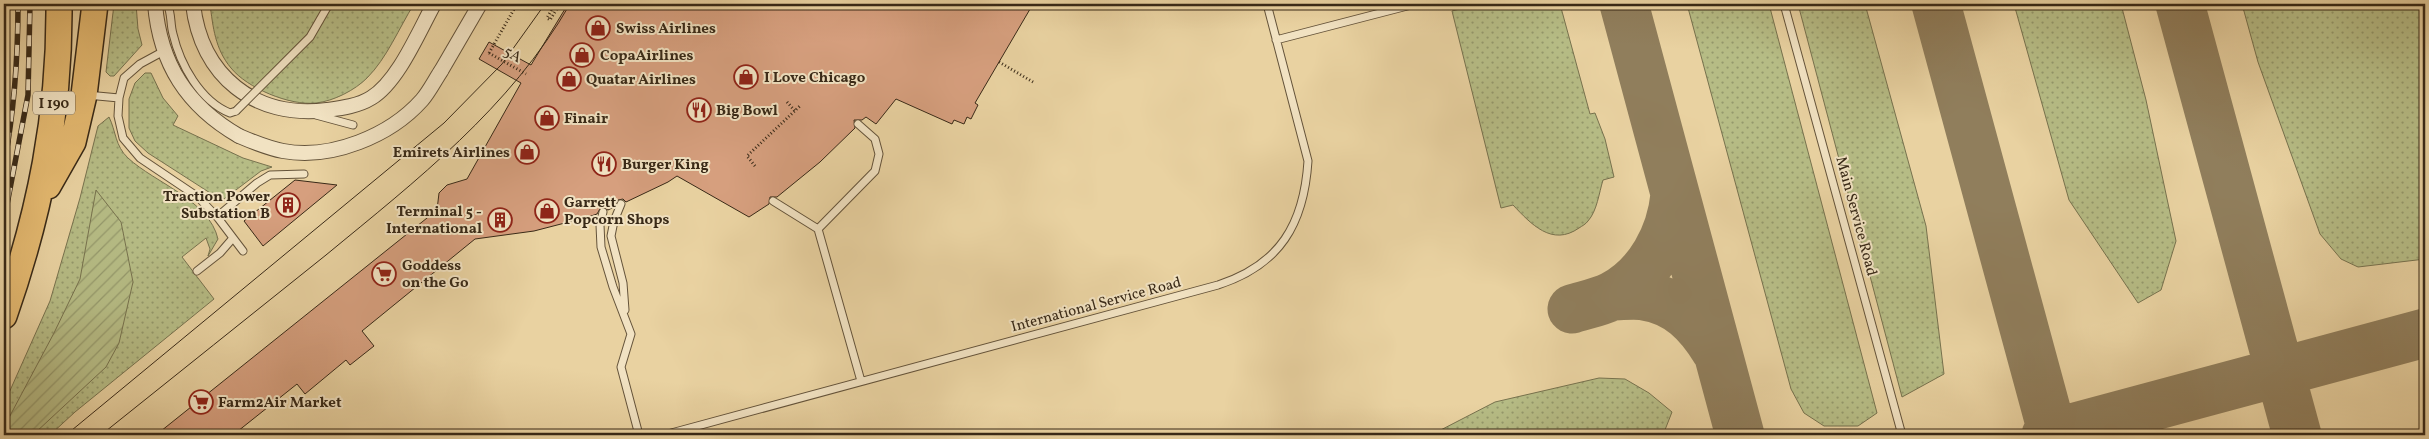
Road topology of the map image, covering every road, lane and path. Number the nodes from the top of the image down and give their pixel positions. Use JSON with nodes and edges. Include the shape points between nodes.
{"nodes":[{"id":1,"x":59,"y":4,"type":"edge"},
{"id":2,"x":95,"y":4,"type":"edge"},
{"id":3,"x":155,"y":4,"type":"edge"},
{"id":4,"x":167,"y":4,"type":"edge"},
{"id":5,"x":193,"y":4,"type":"edge"},
{"id":6,"x":329,"y":4,"type":"edge"},
{"id":7,"x":434,"y":4,"type":"edge"},
{"id":8,"x":480,"y":4,"type":"edge"},
{"id":9,"x":517,"y":4,"type":"edge"},
{"id":10,"x":551,"y":4,"type":"edge"},
{"id":11,"x":1267,"y":4,"type":"edge"},
{"id":12,"x":1415,"y":4,"type":"edge"},
{"id":13,"x":1784,"y":4,"type":"edge"},
{"id":14,"x":556,"y":6,"type":"edge"},
{"id":15,"x":1276,"y":40,"type":"junction"},
{"id":16,"x":164,"y":51,"type":"junction"},
{"id":17,"x":999,"y":62,"type":"dead end"},
{"id":18,"x":526,"y":74,"type":"dead end"},
{"id":19,"x":1033,"y":82,"type":"dead end"},
{"id":20,"x":84,"y":95,"type":"junction"},
{"id":21,"x":119,"y":98,"type":"junction"},
{"id":22,"x":787,"y":102,"type":"dead end"},
{"id":23,"x":801,"y":104,"type":"dead end"},
{"id":24,"x":794,"y":111,"type":"junction"},
{"id":25,"x":308,"y":113,"type":"junction"},
{"id":26,"x":858,"y":124,"type":"dead end"},
{"id":27,"x":353,"y":125,"type":"dead end"},
{"id":28,"x":755,"y":166,"type":"dead end"},
{"id":29,"x":304,"y":174,"type":"dead end"},
{"id":30,"x":39,"y":201,"type":"junction"},
{"id":31,"x":773,"y":201,"type":"dead end"},
{"id":32,"x":621,"y":204,"type":"dead end"},
{"id":33,"x":602,"y":212,"type":"dead end"},
{"id":34,"x":217,"y":217,"type":"junction"},
{"id":35,"x":818,"y":229,"type":"junction"},
{"id":36,"x":233,"y":238,"type":"junction"},
{"id":37,"x":243,"y":251,"type":"dead end"},
{"id":38,"x":197,"y":271,"type":"dead end"},
{"id":39,"x":626,"y":315,"type":"junction"},
{"id":40,"x":4,"y":316,"type":"edge"},
{"id":41,"x":861,"y":381,"type":"junction"},
{"id":42,"x":640,"y":435,"type":"edge"},
{"id":43,"x":664,"y":435,"type":"edge"},
{"id":44,"x":1902,"y":435,"type":"edge"}],
"edges":[{"from":1,"to":30,"type":"highway","number":"I 190","via":[[54,102]]},
{"from":2,"to":20,"type":"highway"},
{"from":3,"to":16,"type":"street"},
{"from":4,"to":6,"type":"lane","bridge":true,"via":[[178,52],[189,75],[205,94],[230,113],[236,111],[310,37]]},
{"from":5,"to":25,"type":"street","via":[[202,42],[211,61],[228,81],[258,102]]},
{"from":7,"to":25,"type":"street","via":[[398,69],[371,98],[348,108]]},
{"from":8,"to":16,"type":"street","bridge":true,"via":[[422,100],[378,133],[341,147],[308,152],[284,151],[239,136],[214,122],[182,87]]},
{"from":9,"to":18,"type":"path","name":"5A","bridge":true,"via":[[489,52]]},
{"from":10,"to":14,"type":"path"},
{"from":11,"to":15,"type":"lane","name":"International Service Road"},
{"from":12,"to":15,"type":"lane"},
{"from":13,"to":44,"type":"lane","name":"Main Service Road"},
{"from":15,"to":41,"type":"lane","name":"International Service Road","via":[[1308,161],[1307,182],[1294,226],[1272,256],[1241,278],[1218,285]]},
{"from":16,"to":21,"type":"lane","via":[[140,64],[124,78]]},
{"from":17,"to":19,"type":"path"},
{"from":20,"to":21,"type":"lane"},
{"from":20,"to":30,"type":"highway","via":[[73,142]]},
{"from":21,"to":34,"type":"lane","via":[[118,116],[123,138],[130,149],[198,197]]},
{"from":22,"to":24,"type":"path"},
{"from":23,"to":24,"type":"path"},
{"from":24,"to":28,"type":"path","via":[[747,156]]},
{"from":25,"to":27,"type":"lane"},
{"from":26,"to":35,"type":"lane","via":[[875,138],[878,154],[875,171]]},
{"from":29,"to":34,"type":"lane","via":[[270,175]]},
{"from":30,"to":40,"type":"highway","number":"I 190"},
{"from":31,"to":35,"type":"lane"},
{"from":32,"to":39,"type":"lane","via":[[611,236],[623,283]]},
{"from":33,"to":39,"type":"lane","via":[[601,247],[613,287]]},
{"from":34,"to":36,"type":"lane"},
{"from":35,"to":41,"type":"lane"},
{"from":36,"to":37,"type":"lane"},
{"from":36,"to":38,"type":"lane"},
{"from":39,"to":42,"type":"lane","via":[[631,334],[621,367]]},
{"from":41,"to":43,"type":"lane","name":"International Service Road"}]}
